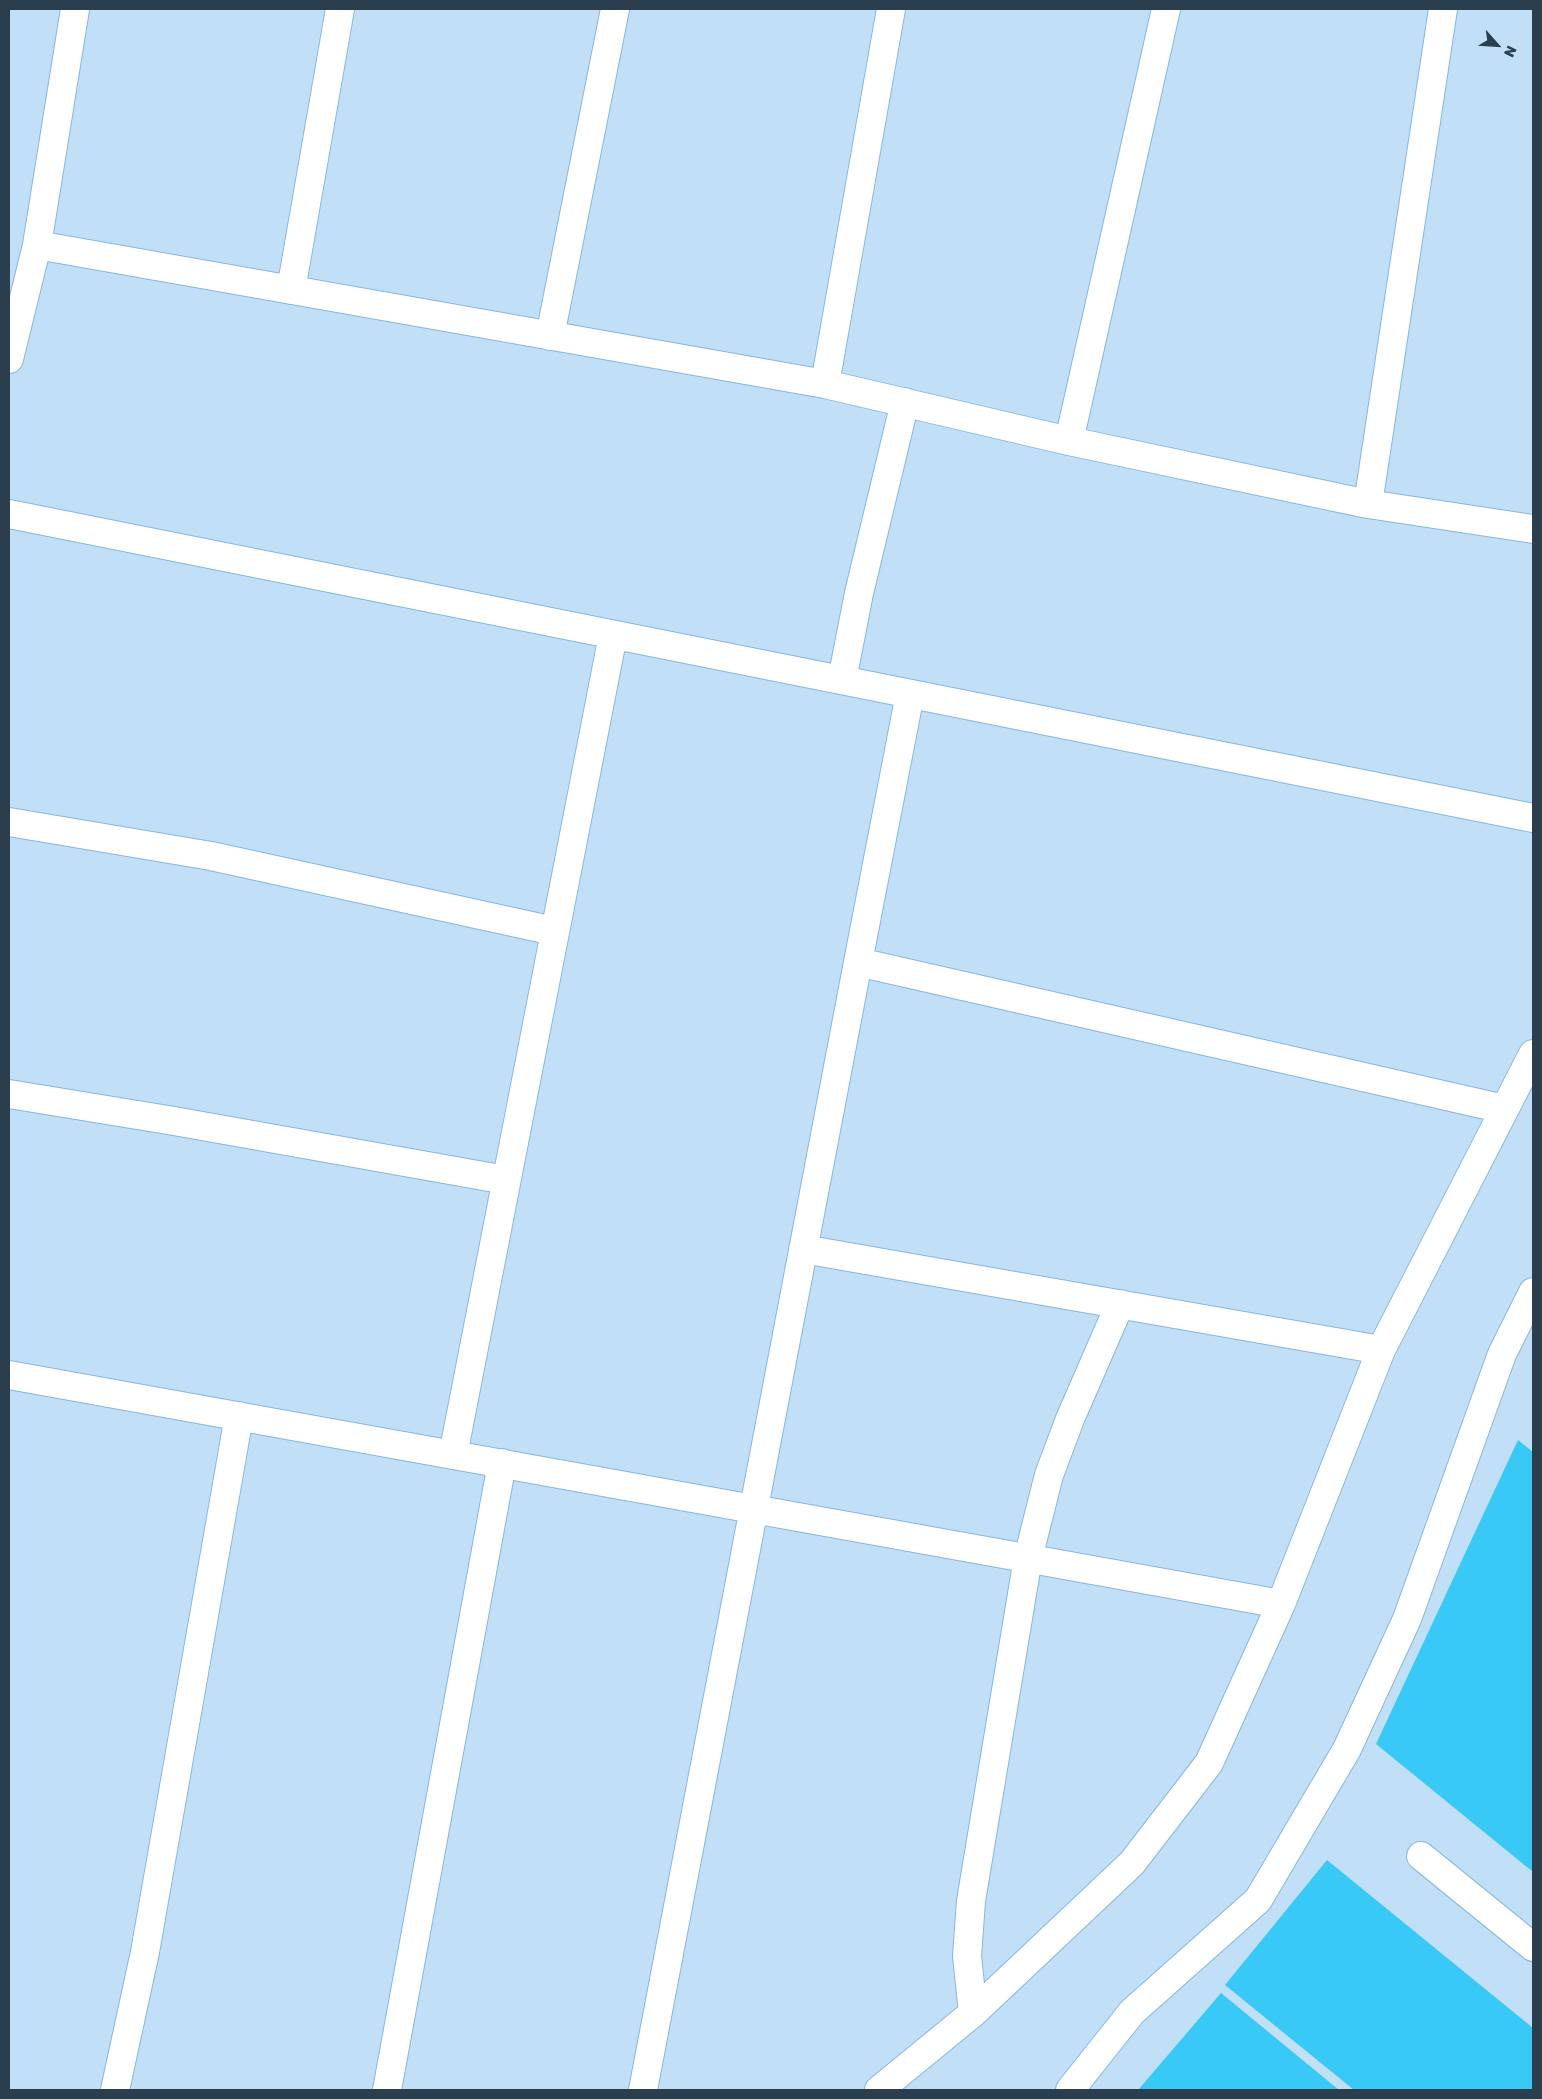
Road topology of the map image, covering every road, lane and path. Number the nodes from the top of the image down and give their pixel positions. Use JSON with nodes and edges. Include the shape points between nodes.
{"nodes":[{"id":1,"x":75,"y":9,"type":"edge"},
{"id":2,"x":340,"y":9,"type":"edge"},
{"id":3,"x":614,"y":9,"type":"edge"},
{"id":4,"x":891,"y":9,"type":"edge"},
{"id":5,"x":1166,"y":9,"type":"edge"},
{"id":6,"x":1443,"y":9,"type":"edge"},
{"id":7,"x":37,"y":245,"type":"junction"},
{"id":8,"x":292,"y":290,"type":"junction"},
{"id":9,"x":550,"y":336,"type":"junction"},
{"id":10,"x":9,"y":359,"type":"edge"},
{"id":11,"x":825,"y":384,"type":"junction"},
{"id":12,"x":905,"y":402,"type":"junction"},
{"id":13,"x":1069,"y":441,"type":"junction"},
{"id":14,"x":1368,"y":504,"type":"junction"},
{"id":15,"x":9,"y":514,"type":"edge"},
{"id":16,"x":1533,"y":529,"type":"edge"},
{"id":17,"x":613,"y":635,"type":"junction"},
{"id":18,"x":842,"y":680,"type":"junction"},
{"id":19,"x":910,"y":694,"type":"junction"},
{"id":20,"x":1533,"y":818,"type":"edge"},
{"id":21,"x":9,"y":822,"type":"edge"},
{"id":22,"x":554,"y":931,"type":"junction"},
{"id":23,"x":858,"y":962,"type":"junction"},
{"id":24,"x":1533,"y":1054,"type":"edge"},
{"id":25,"x":9,"y":1094,"type":"edge"},
{"id":26,"x":1504,"y":1109,"type":"junction"},
{"id":27,"x":506,"y":1180,"type":"junction"},
{"id":28,"x":803,"y":1249,"type":"junction"},
{"id":29,"x":1533,"y":1292,"type":"edge"},
{"id":30,"x":1120,"y":1304,"type":"junction"},
{"id":31,"x":1381,"y":1350,"type":"junction"},
{"id":32,"x":9,"y":1374,"type":"edge"},
{"id":33,"x":239,"y":1416,"type":"junction"},
{"id":34,"x":453,"y":1454,"type":"junction"},
{"id":35,"x":502,"y":1463,"type":"junction"},
{"id":36,"x":754,"y":1508,"type":"junction"},
{"id":37,"x":1028,"y":1558,"type":"junction"},
{"id":38,"x":1281,"y":1604,"type":"junction"},
{"id":39,"x":1421,"y":1856,"type":"dead end"},
{"id":40,"x":1533,"y":1947,"type":"edge"},
{"id":41,"x":972,"y":2014,"type":"junction"},
{"id":42,"x":115,"y":2090,"type":"edge"},
{"id":43,"x":387,"y":2090,"type":"edge"},
{"id":44,"x":643,"y":2090,"type":"edge"},
{"id":45,"x":879,"y":2090,"type":"edge"},
{"id":46,"x":1070,"y":2090,"type":"edge"}],
"edges":[{"from":1,"to":7,"type":"street"},
{"from":2,"to":8,"type":"street"},
{"from":3,"to":9,"type":"street"},
{"from":4,"to":11,"type":"street"},
{"from":5,"to":13,"type":"street"},
{"from":6,"to":14,"type":"street"},
{"from":7,"to":8,"type":"street"},
{"from":7,"to":10,"type":"street"},
{"from":8,"to":9,"type":"street"},
{"from":9,"to":11,"type":"street"},
{"from":11,"to":12,"type":"street"},
{"from":12,"to":13,"type":"street"},
{"from":12,"to":18,"type":"street","via":[[859,593]]},
{"from":13,"to":14,"type":"street"},
{"from":14,"to":16,"type":"street"},
{"from":15,"to":17,"type":"street"},
{"from":17,"to":18,"type":"street"},
{"from":17,"to":22,"type":"street"},
{"from":18,"to":19,"type":"street"},
{"from":19,"to":20,"type":"street"},
{"from":19,"to":23,"type":"street"},
{"from":21,"to":22,"type":"street","via":[[211,856]]},
{"from":22,"to":27,"type":"street"},
{"from":23,"to":26,"type":"street"},
{"from":23,"to":28,"type":"street"},
{"from":24,"to":26,"type":"street"},
{"from":25,"to":27,"type":"street"},
{"from":26,"to":31,"type":"street"},
{"from":27,"to":34,"type":"street"},
{"from":28,"to":30,"type":"street"},
{"from":28,"to":36,"type":"street"},
{"from":29,"to":46,"type":"street","via":[[1502,1354],[1408,1620],[1347,1749],[1258,1900],[1132,2012]]},
{"from":30,"to":31,"type":"street"},
{"from":30,"to":37,"type":"street","via":[[1049,1475]]},
{"from":31,"to":38,"type":"street"},
{"from":32,"to":33,"type":"street"},
{"from":33,"to":34,"type":"street"},
{"from":33,"to":42,"type":"street","via":[[145,1952]]},
{"from":34,"to":35,"type":"street"},
{"from":35,"to":36,"type":"street"},
{"from":35,"to":43,"type":"street"},
{"from":36,"to":37,"type":"street"},
{"from":36,"to":44,"type":"street"},
{"from":37,"to":38,"type":"street"},
{"from":37,"to":41,"type":"street","via":[[971,1901],[967,1956]]},
{"from":38,"to":41,"type":"street","via":[[1209,1763],[1132,1863]]},
{"from":39,"to":40,"type":"street"},
{"from":41,"to":45,"type":"street"}]}
